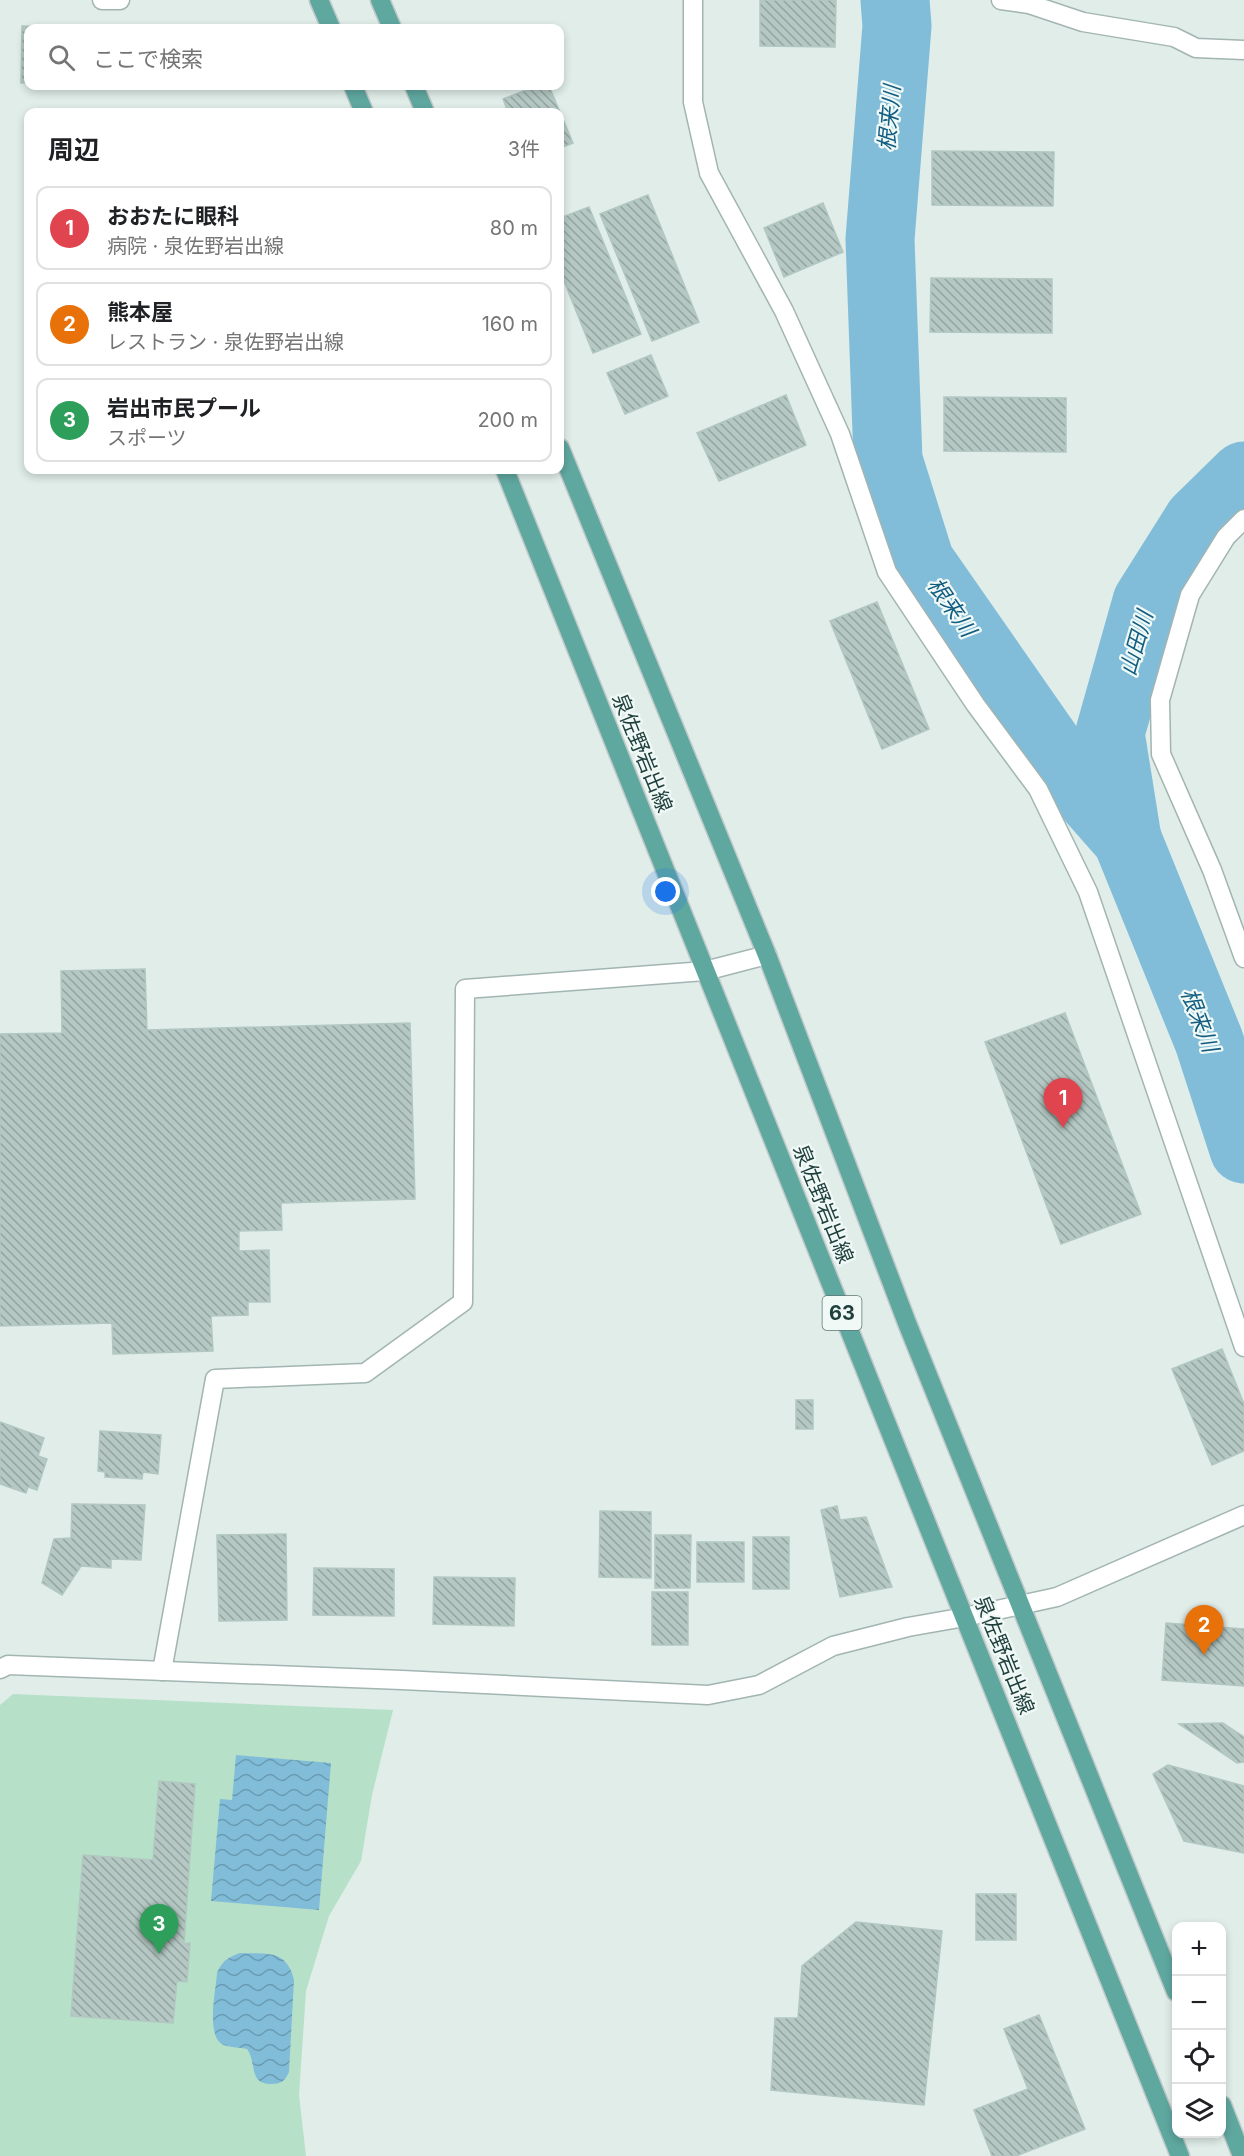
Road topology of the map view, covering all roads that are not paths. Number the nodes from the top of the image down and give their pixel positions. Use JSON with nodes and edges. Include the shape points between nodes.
{"nodes":[{"id":1,"x":102,"y":0,"type":"edge"},
{"id":2,"x":120,"y":0,"type":"edge"},
{"id":3,"x":319,"y":0,"type":"edge"},
{"id":4,"x":380,"y":0,"type":"edge"},
{"id":5,"x":693,"y":0,"type":"edge"},
{"id":6,"x":1001,"y":0,"type":"edge"},
{"id":7,"x":329,"y":24,"type":"edge"},
{"id":8,"x":390,"y":24,"type":"edge"},
{"id":9,"x":1244,"y":51,"type":"edge"},
{"id":10,"x":355,"y":90,"type":"edge"},
{"id":11,"x":416,"y":90,"type":"edge"},
{"id":12,"x":362,"y":108,"type":"edge"},
{"id":13,"x":423,"y":108,"type":"edge"},
{"id":14,"x":564,"y":458,"type":"edge"},
{"id":15,"x":507,"y":474,"type":"edge"},
{"id":16,"x":1244,"y":519,"type":"edge"},
{"id":17,"x":767,"y":955,"type":"junction"},
{"id":18,"x":1244,"y":958,"type":"edge"},
{"id":19,"x":705,"y":971,"type":"junction"},
{"id":20,"x":1244,"y":1347,"type":"edge"},
{"id":21,"x":1244,"y":1515,"type":"edge"},
{"id":22,"x":1021,"y":1606,"type":"junction"},
{"id":23,"x":965,"y":1617,"type":"junction"},
{"id":24,"x":0,"y":1669,"type":"edge"},
{"id":25,"x":162,"y":1671,"type":"junction"},
{"id":26,"x":1172,"y":1982,"type":"edge"},
{"id":27,"x":1226,"y":2117,"type":"edge"},
{"id":28,"x":1180,"y":2156,"type":"edge"},
{"id":29,"x":1242,"y":2156,"type":"edge"}],
"edges":[{"from":1,"to":2,"type":"street"},
{"from":3,"to":7,"type":"main road"},
{"from":4,"to":8,"type":"main road"},
{"from":5,"to":20,"type":"street","via":[[693,102],[709,173],[784,312],[840,434],[886,572],[1038,789],[1088,892]]},
{"from":6,"to":9,"type":"street","via":[[1029,4],[1083,22],[1174,37],[1196,48]]},
{"from":10,"to":12,"type":"main road"},
{"from":11,"to":13,"type":"main road"},
{"from":14,"to":17,"type":"main road","name":"泉佐野岩出線"},
{"from":15,"to":19,"type":"main road","name":"泉佐野岩出線","number":"63"},
{"from":16,"to":18,"type":"street","via":[[1226,537],[1190,595],[1160,700],[1161,754],[1212,870]]},
{"from":17,"to":19,"type":"street"},
{"from":17,"to":22,"type":"main road","name":"泉佐野岩出線","via":[[907,1323]]},
{"from":19,"to":23,"type":"main road","name":"泉佐野岩出線","number":"63"},
{"from":19,"to":25,"type":"street","via":[[465,989],[463,1302],[365,1373],[215,1379]]},
{"from":21,"to":22,"type":"street","via":[[1057,1597]]},
{"from":22,"to":23,"type":"street"},
{"from":22,"to":26,"type":"main road","name":"泉佐野岩出線"},
{"from":23,"to":25,"type":"street","via":[[833,1646],[759,1685],[708,1695]]},
{"from":23,"to":28,"type":"main road","name":"泉佐野岩出線","number":"63"},
{"from":24,"to":25,"type":"street","via":[[8,1665]]},
{"from":27,"to":29,"type":"main road"}]}
